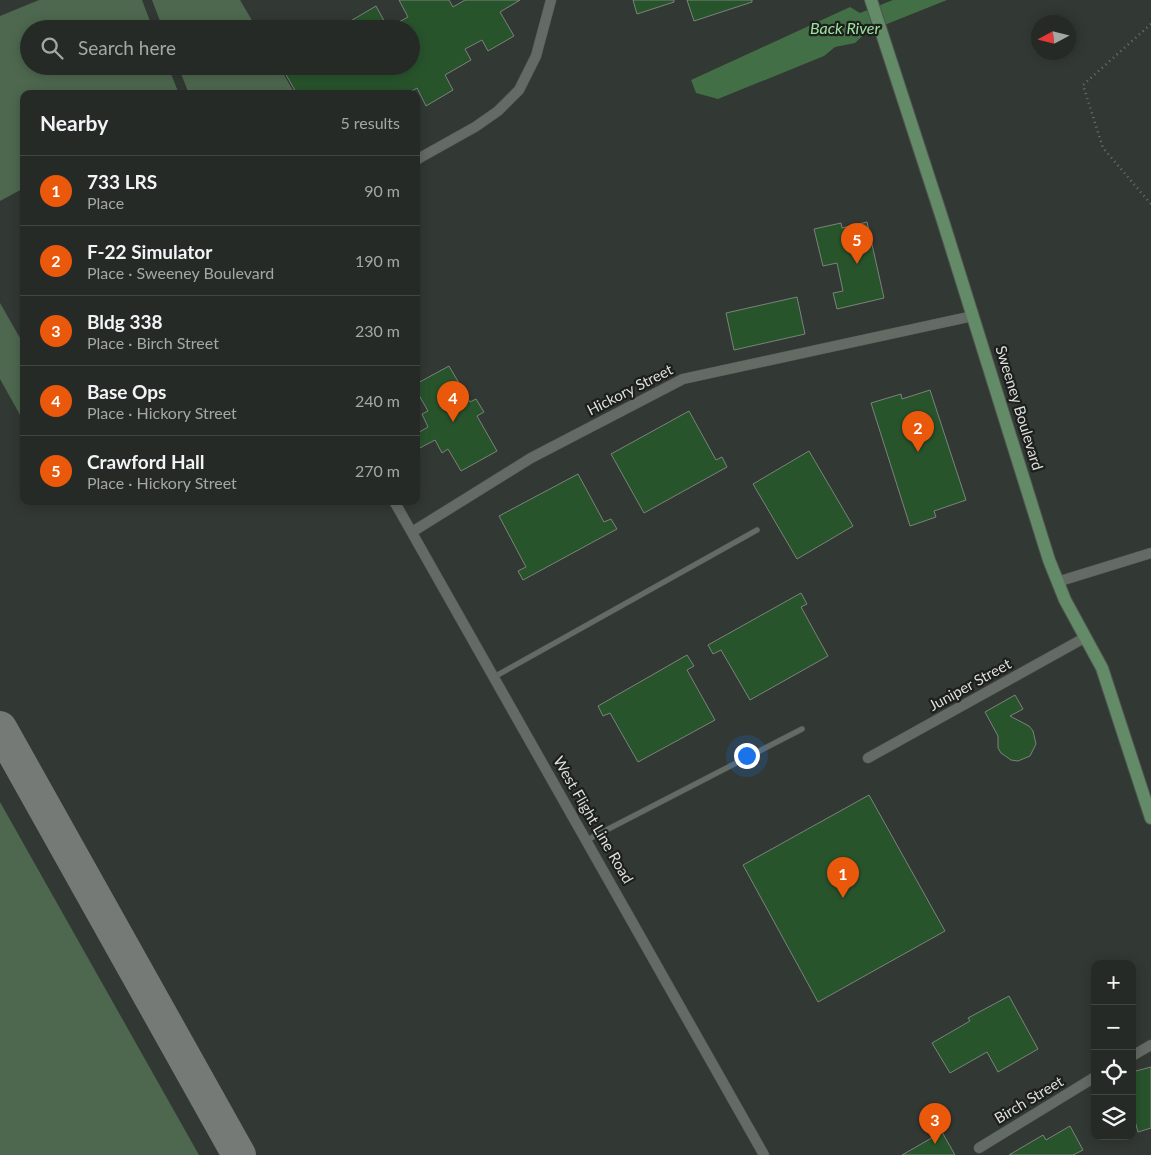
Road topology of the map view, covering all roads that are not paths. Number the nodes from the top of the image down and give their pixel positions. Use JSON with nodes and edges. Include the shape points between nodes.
{"nodes":[{"id":1,"x":551,"y":0,"type":"edge"},
{"id":2,"x":871,"y":1,"type":"edge"},
{"id":3,"x":420,"y":158,"type":"edge"},
{"id":4,"x":973,"y":316,"type":"junction"},
{"id":5,"x":396,"y":505,"type":"edge"},
{"id":6,"x":757,"y":530,"type":"dead end"},
{"id":7,"x":412,"y":532,"type":"junction"},
{"id":8,"x":1151,"y":553,"type":"edge"},
{"id":9,"x":1057,"y":582,"type":"junction"},
{"id":10,"x":1086,"y":637,"type":"junction"},
{"id":11,"x":494,"y":677,"type":"junction"},
{"id":12,"x":802,"y":729,"type":"dead end"},
{"id":13,"x":868,"y":758,"type":"dead end"},
{"id":14,"x":1151,"y":818,"type":"edge"},
{"id":15,"x":587,"y":840,"type":"junction"},
{"id":16,"x":1151,"y":1045,"type":"edge"},
{"id":17,"x":1136,"y":1054,"type":"edge"},
{"id":18,"x":1091,"y":1080,"type":"edge"},
{"id":19,"x":979,"y":1148,"type":"dead end"},
{"id":20,"x":764,"y":1155,"type":"edge"}],
"edges":[{"from":1,"to":3,"type":"street","via":[[536,56],[519,90],[498,111],[475,127]]},
{"from":2,"to":4,"type":"main road","name":"Sweeney Boulevard"},
{"from":4,"to":7,"type":"street","name":"Hickory Street","via":[[683,379],[531,458]]},
{"from":4,"to":9,"type":"main road","name":"Sweeney Boulevard"},
{"from":5,"to":7,"type":"street","name":"West Flight Line Road"},
{"from":6,"to":11,"type":"lane"},
{"from":7,"to":11,"type":"street","name":"West Flight Line Road"},
{"from":8,"to":9,"type":"street"},
{"from":9,"to":10,"type":"main road","name":"Sweeney Boulevard"},
{"from":10,"to":13,"type":"street","name":"Juniper Street"},
{"from":10,"to":14,"type":"main road","name":"Sweeney Boulevard","via":[[1107,682]]},
{"from":11,"to":15,"type":"street","name":"West Flight Line Road"},
{"from":12,"to":15,"type":"lane"},
{"from":15,"to":20,"type":"street","name":"West Flight Line Road"},
{"from":16,"to":17,"type":"street"},
{"from":18,"to":19,"type":"street","name":"Birch Street"}]}
